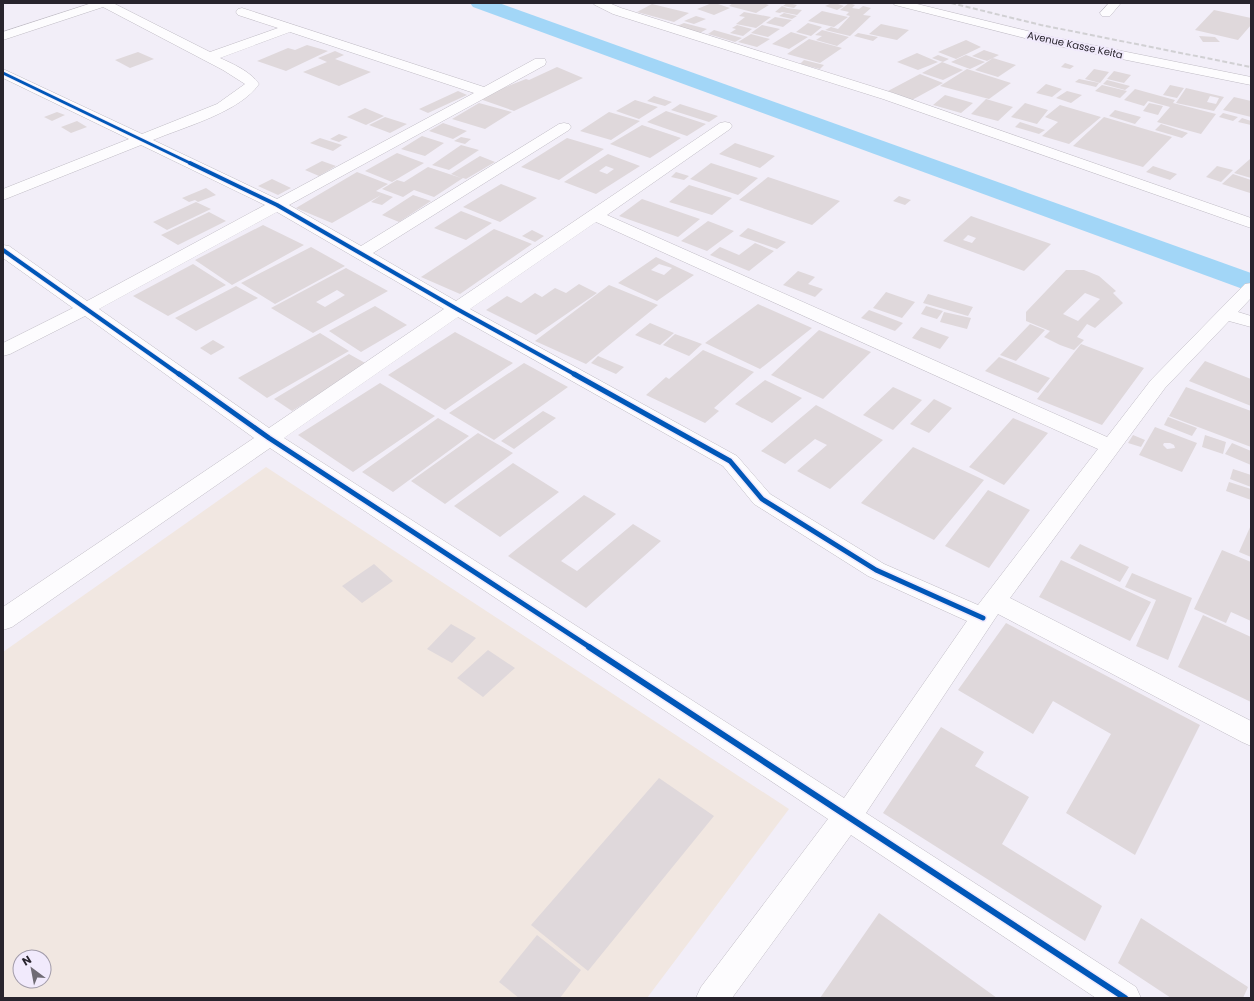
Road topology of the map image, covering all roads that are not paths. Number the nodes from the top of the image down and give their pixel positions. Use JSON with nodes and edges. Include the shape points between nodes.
{"nodes":[{"id":1,"x":104,"y":3,"type":"edge"},
{"id":2,"x":599,"y":3,"type":"edge"},
{"id":3,"x":636,"y":3,"type":"edge"},
{"id":4,"x":899,"y":3,"type":"edge"},
{"id":5,"x":1115,"y":3,"type":"edge"},
{"id":6,"x":617,"y":11,"type":"junction"},
{"id":7,"x":242,"y":12,"type":"dead end"},
{"id":8,"x":1106,"y":13,"type":"dead end"},
{"id":9,"x":290,"y":28,"type":"junction"},
{"id":10,"x":3,"y":36,"type":"edge"},
{"id":11,"x":209,"y":57,"type":"junction"},
{"id":12,"x":540,"y":62,"type":"dead end"},
{"id":13,"x":3,"y":73,"type":"edge"},
{"id":14,"x":1251,"y":81,"type":"edge"},
{"id":15,"x":485,"y":92,"type":"junction"},
{"id":16,"x":725,"y":126,"type":"dead end"},
{"id":17,"x":564,"y":127,"type":"dead end"},
{"id":18,"x":141,"y":140,"type":"junction"},
{"id":19,"x":3,"y":195,"type":"edge"},
{"id":20,"x":276,"y":205,"type":"junction"},
{"id":21,"x":594,"y":215,"type":"junction"},
{"id":22,"x":1251,"y":223,"type":"edge"},
{"id":23,"x":3,"y":250,"type":"edge"},
{"id":24,"x":360,"y":254,"type":"junction"},
{"id":25,"x":1237,"y":302,"type":"edge"},
{"id":26,"x":86,"y":309,"type":"junction"},
{"id":27,"x":457,"y":309,"type":"junction"},
{"id":28,"x":1251,"y":322,"type":"edge"},
{"id":29,"x":3,"y":350,"type":"edge"},
{"id":30,"x":269,"y":438,"type":"junction"},
{"id":31,"x":1110,"y":446,"type":"junction"},
{"id":32,"x":989,"y":610,"type":"junction"},
{"id":33,"x":3,"y":620,"type":"edge"},
{"id":34,"x":1251,"y":734,"type":"edge"},
{"id":35,"x":847,"y":817,"type":"junction"},
{"id":36,"x":712,"y":998,"type":"edge"},
{"id":37,"x":1125,"y":998,"type":"edge"}],
"edges":[{"from":1,"to":10,"type":"street"},
{"from":1,"to":11,"type":"street"},
{"from":2,"to":6,"type":"street"},
{"from":3,"to":6,"type":"street"},
{"from":4,"to":14,"type":"street","name":"Avenue Kasse Keita","via":[[1052,41]]},
{"from":5,"to":8,"type":"street"},
{"from":6,"to":22,"type":"street","via":[[888,96]]},
{"from":7,"to":9,"type":"street"},
{"from":9,"to":11,"type":"street"},
{"from":9,"to":15,"type":"street"},
{"from":11,"to":18,"type":"street","via":[[252,84],[246,92],[222,107]]},
{"from":12,"to":15,"type":"street"},
{"from":13,"to":18,"type":"street"},
{"from":15,"to":20,"type":"street"},
{"from":16,"to":21,"type":"street"},
{"from":17,"to":24,"type":"street"},
{"from":18,"to":19,"type":"street"},
{"from":18,"to":20,"type":"street"},
{"from":20,"to":24,"type":"street"},
{"from":20,"to":26,"type":"street"},
{"from":21,"to":27,"type":"street"},
{"from":21,"to":31,"type":"street"},
{"from":23,"to":26,"type":"street"},
{"from":24,"to":27,"type":"street"},
{"from":25,"to":28,"type":"street"},
{"from":25,"to":31,"type":"street","via":[[1158,384]]},
{"from":26,"to":29,"type":"street"},
{"from":26,"to":30,"type":"street"},
{"from":27,"to":30,"type":"street"},
{"from":27,"to":32,"type":"street","via":[[730,461],[762,499],[876,570]]},
{"from":30,"to":33,"type":"street"},
{"from":30,"to":35,"type":"street"},
{"from":31,"to":32,"type":"street"},
{"from":32,"to":34,"type":"street"},
{"from":32,"to":35,"type":"street"},
{"from":35,"to":36,"type":"street"},
{"from":35,"to":37,"type":"street"}]}
